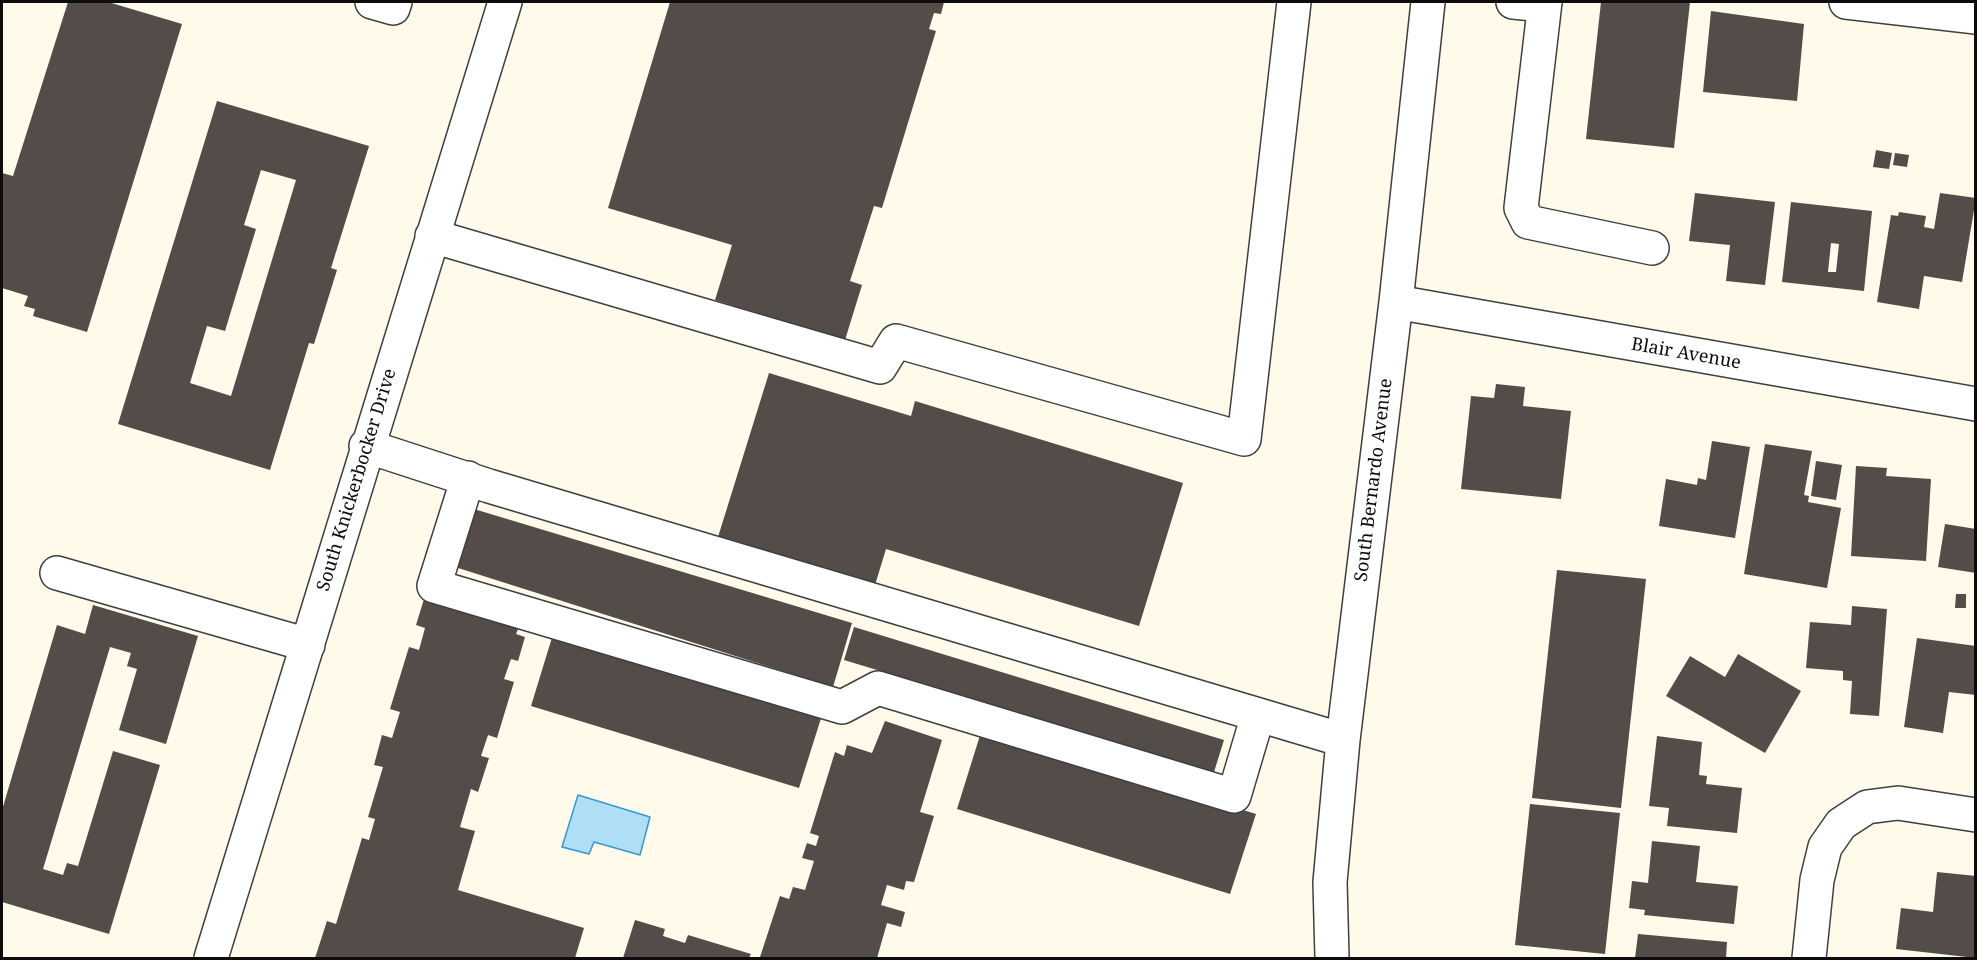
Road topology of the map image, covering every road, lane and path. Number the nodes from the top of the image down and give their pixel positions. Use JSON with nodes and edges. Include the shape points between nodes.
{"nodes":[{"id":1,"x":372,"y":2,"type":"edge"},
{"id":2,"x":395,"y":2,"type":"edge"},
{"id":3,"x":505,"y":2,"type":"edge"},
{"id":4,"x":1294,"y":2,"type":"edge"},
{"id":5,"x":1428,"y":2,"type":"edge"},
{"id":6,"x":1846,"y":2,"type":"edge"},
{"id":7,"x":1534,"y":3,"type":"edge"},
{"id":8,"x":1976,"y":17,"type":"edge"},
{"id":9,"x":432,"y":236,"type":"junction"},
{"id":10,"x":1652,"y":248,"type":"dead end"},
{"id":11,"x":1396,"y":302,"type":"junction"},
{"id":12,"x":1976,"y":404,"type":"edge"},
{"id":13,"x":366,"y":446,"type":"junction"},
{"id":14,"x":468,"y":478,"type":"junction"},
{"id":15,"x":57,"y":573,"type":"dead end"},
{"id":16,"x":308,"y":645,"type":"junction"},
{"id":17,"x":1258,"y":715,"type":"junction"},
{"id":18,"x":1342,"y":740,"type":"junction"},
{"id":19,"x":1976,"y":815,"type":"edge"},
{"id":20,"x":211,"y":958,"type":"edge"},
{"id":21,"x":1332,"y":958,"type":"edge"},
{"id":22,"x":1809,"y":958,"type":"edge"}],
"edges":[{"from":1,"to":2,"type":"street","via":[[393,8]]},
{"from":3,"to":9,"type":"street","name":"South Knickerbocker Drive"},
{"from":4,"to":9,"type":"street","via":[[1244,439],[896,341],[880,367]]},
{"from":5,"to":11,"type":"street","name":"South Bernardo Avenue"},
{"from":6,"to":8,"type":"street"},
{"from":7,"to":10,"type":"street","via":[[1521,208],[1528,222]]},
{"from":9,"to":13,"type":"street","name":"South Knickerbocker Drive"},
{"from":11,"to":12,"type":"street","name":"Blair Avenue"},
{"from":11,"to":18,"type":"street","name":"South Bernardo Avenue"},
{"from":13,"to":14,"type":"street"},
{"from":13,"to":16,"type":"street","name":"South Knickerbocker Drive"},
{"from":14,"to":17,"type":"street"},
{"from":14,"to":17,"type":"street","via":[[434,586],[842,707],[878,688],[1234,796]]},
{"from":15,"to":16,"type":"street"},
{"from":16,"to":20,"type":"street","name":"South Knickerbocker Drive"},
{"from":17,"to":18,"type":"street"},
{"from":18,"to":21,"type":"street","name":"South Bernardo Avenue","via":[[1330,882]]},
{"from":19,"to":22,"type":"street","via":[[1898,803],[1867,807],[1841,824],[1822,858]]}]}
